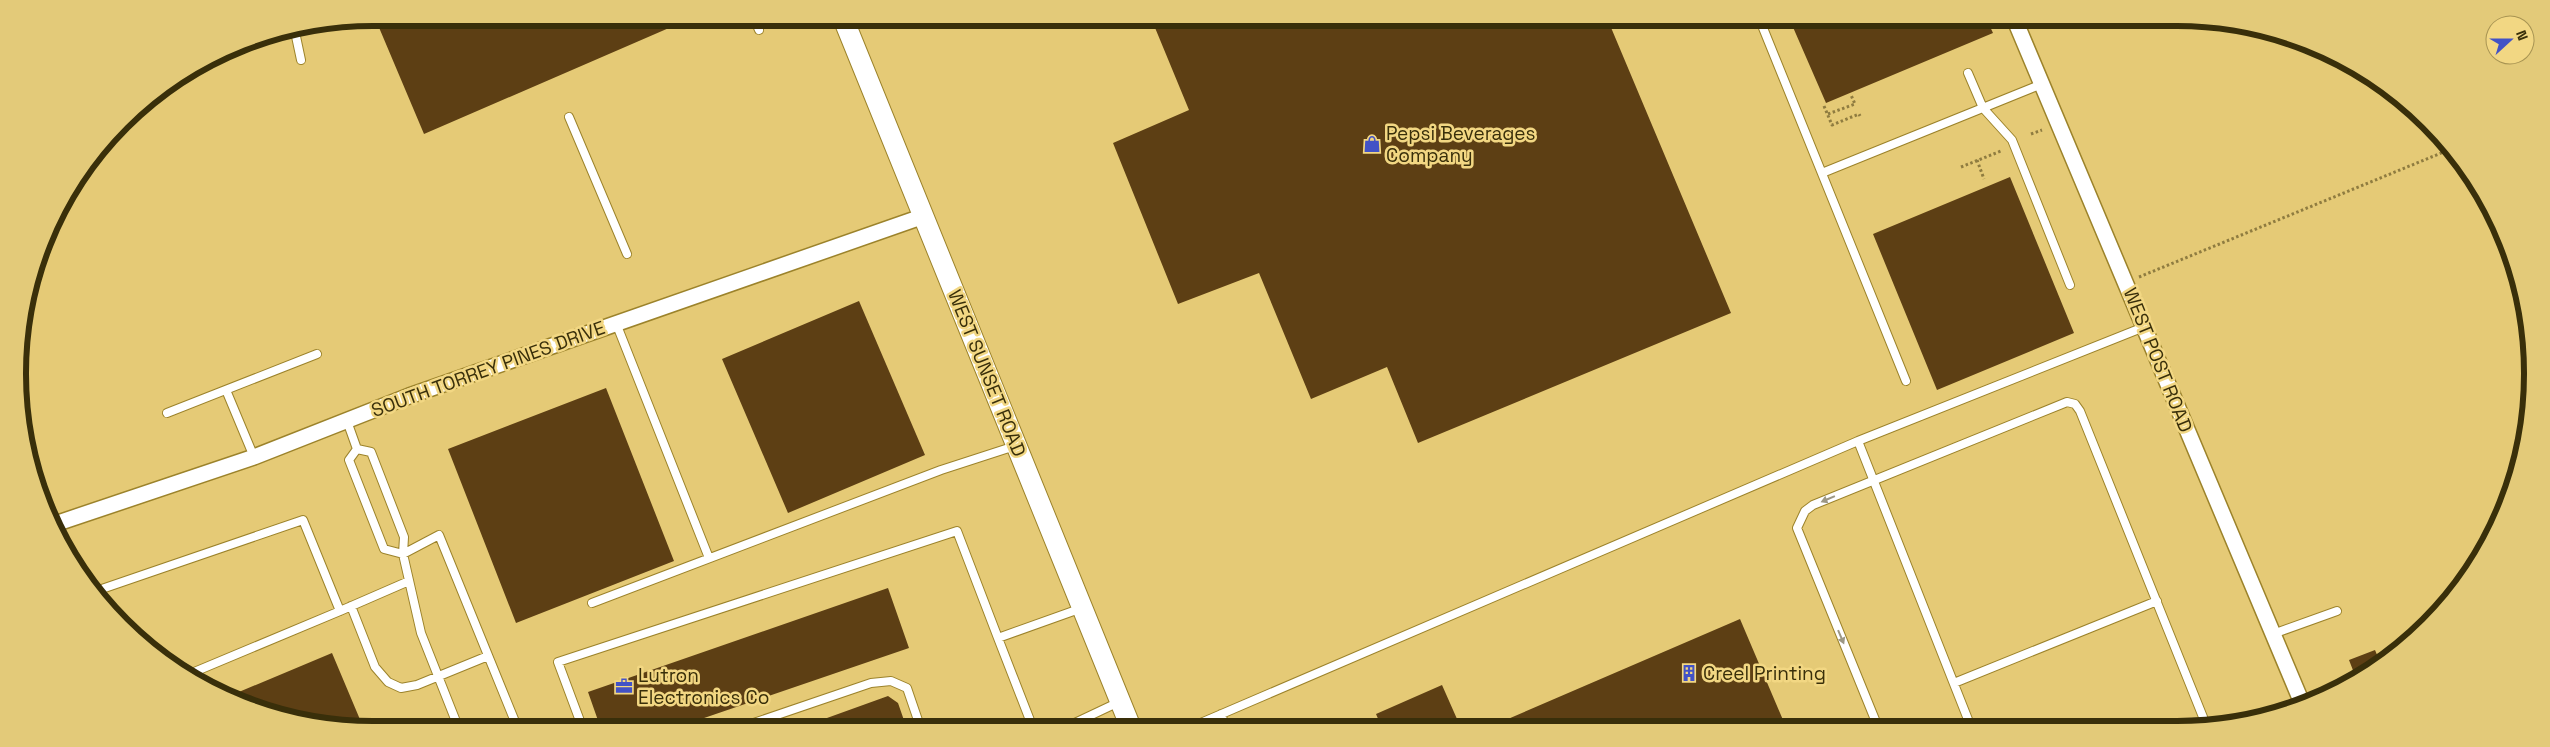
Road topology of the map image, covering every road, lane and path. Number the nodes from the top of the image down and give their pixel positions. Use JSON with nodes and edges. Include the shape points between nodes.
{"nodes":[{"id":1,"x":757,"y":26,"type":"edge"},
{"id":2,"x":846,"y":26,"type":"edge"},
{"id":3,"x":1762,"y":26,"type":"edge"},
{"id":4,"x":2017,"y":26,"type":"edge"},
{"id":5,"x":759,"y":30,"type":"dead end"},
{"id":6,"x":296,"y":35,"type":"edge"},
{"id":7,"x":301,"y":60,"type":"dead end"},
{"id":8,"x":1968,"y":73,"type":"dead end"},
{"id":9,"x":2042,"y":84,"type":"junction"},
{"id":10,"x":1851,"y":95,"type":"dead end"},
{"id":11,"x":1824,"y":106,"type":"dead end"},
{"id":12,"x":1983,"y":108,"type":"junction"},
{"id":13,"x":1828,"y":114,"type":"junction"},
{"id":14,"x":1860,"y":116,"type":"dead end"},
{"id":15,"x":569,"y":117,"type":"dead end"},
{"id":16,"x":2042,"y":130,"type":"dead end"},
{"id":17,"x":2031,"y":134,"type":"dead end"},
{"id":18,"x":2001,"y":151,"type":"dead end"},
{"id":19,"x":2444,"y":152,"type":"edge"},
{"id":20,"x":1977,"y":160,"type":"junction"},
{"id":21,"x":1961,"y":167,"type":"dead end"},
{"id":22,"x":1822,"y":173,"type":"junction"},
{"id":23,"x":1984,"y":179,"type":"dead end"},
{"id":24,"x":924,"y":216,"type":"junction"},
{"id":25,"x":627,"y":254,"type":"dead end"},
{"id":26,"x":2126,"y":282,"type":"junction"},
{"id":27,"x":2070,"y":285,"type":"dead end"},
{"id":28,"x":616,"y":323,"type":"junction"},
{"id":29,"x":2144,"y":327,"type":"junction"},
{"id":30,"x":317,"y":354,"type":"dead end"},
{"id":31,"x":1906,"y":381,"type":"dead end"},
{"id":32,"x":226,"y":390,"type":"junction"},
{"id":33,"x":167,"y":413,"type":"dead end"},
{"id":34,"x":347,"y":421,"type":"junction"},
{"id":35,"x":1858,"y":441,"type":"junction"},
{"id":36,"x":1017,"y":445,"type":"junction"},
{"id":37,"x":357,"y":449,"type":"junction"},
{"id":38,"x":254,"y":457,"type":"junction"},
{"id":39,"x":1873,"y":480,"type":"junction"},
{"id":40,"x":60,"y":522,"type":"edge"},
{"id":41,"x":403,"y":554,"type":"junction"},
{"id":42,"x":709,"y":558,"type":"junction"},
{"id":43,"x":409,"y":581,"type":"junction"},
{"id":44,"x":101,"y":589,"type":"edge"},
{"id":45,"x":2156,"y":601,"type":"junction"},
{"id":46,"x":592,"y":602,"type":"dead end"},
{"id":47,"x":352,"y":606,"type":"junction"},
{"id":48,"x":1082,"y":608,"type":"junction"},
{"id":49,"x":340,"y":611,"type":"junction"},
{"id":50,"x":2337,"y":612,"type":"dead end"},
{"id":51,"x":2274,"y":634,"type":"junction"},
{"id":52,"x":998,"y":638,"type":"junction"},
{"id":53,"x":488,"y":656,"type":"junction"},
{"id":54,"x":196,"y":671,"type":"edge"},
{"id":55,"x":437,"y":675,"type":"junction"},
{"id":56,"x":1954,"y":683,"type":"junction"},
{"id":57,"x":2300,"y":697,"type":"edge"},
{"id":58,"x":1120,"y":701,"type":"junction"},
{"id":59,"x":1221,"y":714,"type":"junction"},
{"id":60,"x":2204,"y":720,"type":"edge"},
{"id":61,"x":456,"y":721,"type":"edge"},
{"id":62,"x":515,"y":721,"type":"edge"},
{"id":63,"x":580,"y":721,"type":"edge"},
{"id":64,"x":759,"y":721,"type":"edge"},
{"id":65,"x":918,"y":721,"type":"edge"},
{"id":66,"x":1030,"y":721,"type":"edge"},
{"id":67,"x":1079,"y":721,"type":"edge"},
{"id":68,"x":1128,"y":721,"type":"edge"},
{"id":69,"x":1205,"y":721,"type":"edge"},
{"id":70,"x":1224,"y":721,"type":"edge"},
{"id":71,"x":1876,"y":721,"type":"edge"},
{"id":72,"x":1969,"y":721,"type":"edge"}],
"edges":[{"from":1,"to":5,"type":"lane"},
{"from":2,"to":24,"type":"main road","name":"WEST SUNSET ROAD"},
{"from":3,"to":22,"type":"lane"},
{"from":4,"to":9,"type":"street","name":"WEST POST ROAD"},
{"from":6,"to":7,"type":"lane"},
{"from":8,"to":12,"type":"lane"},
{"from":9,"to":12,"type":"lane"},
{"from":9,"to":26,"type":"street","name":"WEST POST ROAD"},
{"from":10,"to":13,"type":"path","via":[[1855,104]]},
{"from":11,"to":13,"type":"path"},
{"from":12,"to":22,"type":"lane"},
{"from":12,"to":27,"type":"lane","via":[[2012,140]]},
{"from":13,"to":14,"type":"path","via":[[1832,125]]},
{"from":15,"to":25,"type":"lane"},
{"from":16,"to":17,"type":"path"},
{"from":18,"to":20,"type":"path"},
{"from":19,"to":26,"type":"path"},
{"from":20,"to":21,"type":"path"},
{"from":20,"to":23,"type":"path"},
{"from":22,"to":31,"type":"lane"},
{"from":24,"to":28,"type":"street","name":"SOUTH TORREY PINES DRIVE"},
{"from":24,"to":36,"type":"main road","name":"WEST SUNSET ROAD"},
{"from":26,"to":29,"type":"street","name":"WEST POST ROAD"},
{"from":28,"to":34,"type":"street","name":"SOUTH TORREY PINES DRIVE"},
{"from":28,"to":42,"type":"lane"},
{"from":29,"to":35,"type":"lane"},
{"from":29,"to":51,"type":"street","name":"WEST POST ROAD"},
{"from":30,"to":32,"type":"lane"},
{"from":32,"to":33,"type":"lane"},
{"from":32,"to":38,"type":"lane"},
{"from":34,"to":37,"type":"lane"},
{"from":34,"to":38,"type":"street","name":"SOUTH TORREY PINES DRIVE"},
{"from":35,"to":39,"type":"lane"},
{"from":35,"to":59,"type":"lane"},
{"from":36,"to":42,"type":"lane","via":[[941,470]]},
{"from":36,"to":48,"type":"main road","name":"WEST SUNSET ROAD"},
{"from":37,"to":41,"type":"lane","via":[[371,452],[404,537]]},
{"from":37,"to":41,"type":"lane","via":[[349,460],[384,549]]},
{"from":38,"to":40,"type":"street","name":"SOUTH TORREY PINES DRIVE"},
{"from":39,"to":45,"type":"lane","via":[[2067,402],[2074,404],[2080,411]]},
{"from":39,"to":56,"type":"lane"},
{"from":39,"to":71,"type":"lane","one_way":true,"via":[[1814,505],[1805,511],[1797,528]]},
{"from":41,"to":43,"type":"lane"},
{"from":41,"to":53,"type":"lane","via":[[440,535]]},
{"from":42,"to":46,"type":"lane"},
{"from":43,"to":47,"type":"lane"},
{"from":43,"to":55,"type":"lane","via":[[421,633]]},
{"from":44,"to":49,"type":"lane","via":[[304,520]]},
{"from":45,"to":56,"type":"lane"},
{"from":45,"to":60,"type":"lane"},
{"from":47,"to":49,"type":"lane"},
{"from":47,"to":55,"type":"lane","via":[[375,667],[388,682],[401,688],[417,685]]},
{"from":48,"to":52,"type":"lane"},
{"from":48,"to":58,"type":"main road","name":"WEST SUNSET ROAD"},
{"from":49,"to":54,"type":"lane"},
{"from":50,"to":51,"type":"lane"},
{"from":51,"to":57,"type":"street","name":"WEST POST ROAD"},
{"from":52,"to":63,"type":"lane","via":[[957,532],[558,662]]},
{"from":52,"to":66,"type":"lane"},
{"from":53,"to":55,"type":"lane"},
{"from":53,"to":62,"type":"lane"},
{"from":55,"to":61,"type":"lane"},
{"from":56,"to":72,"type":"lane"},
{"from":58,"to":67,"type":"lane"},
{"from":58,"to":68,"type":"main road","name":"WEST SUNSET ROAD"},
{"from":59,"to":69,"type":"lane"},
{"from":59,"to":70,"type":"lane"},
{"from":64,"to":65,"type":"lane","via":[[871,683],[892,681],[907,688]]}]}
